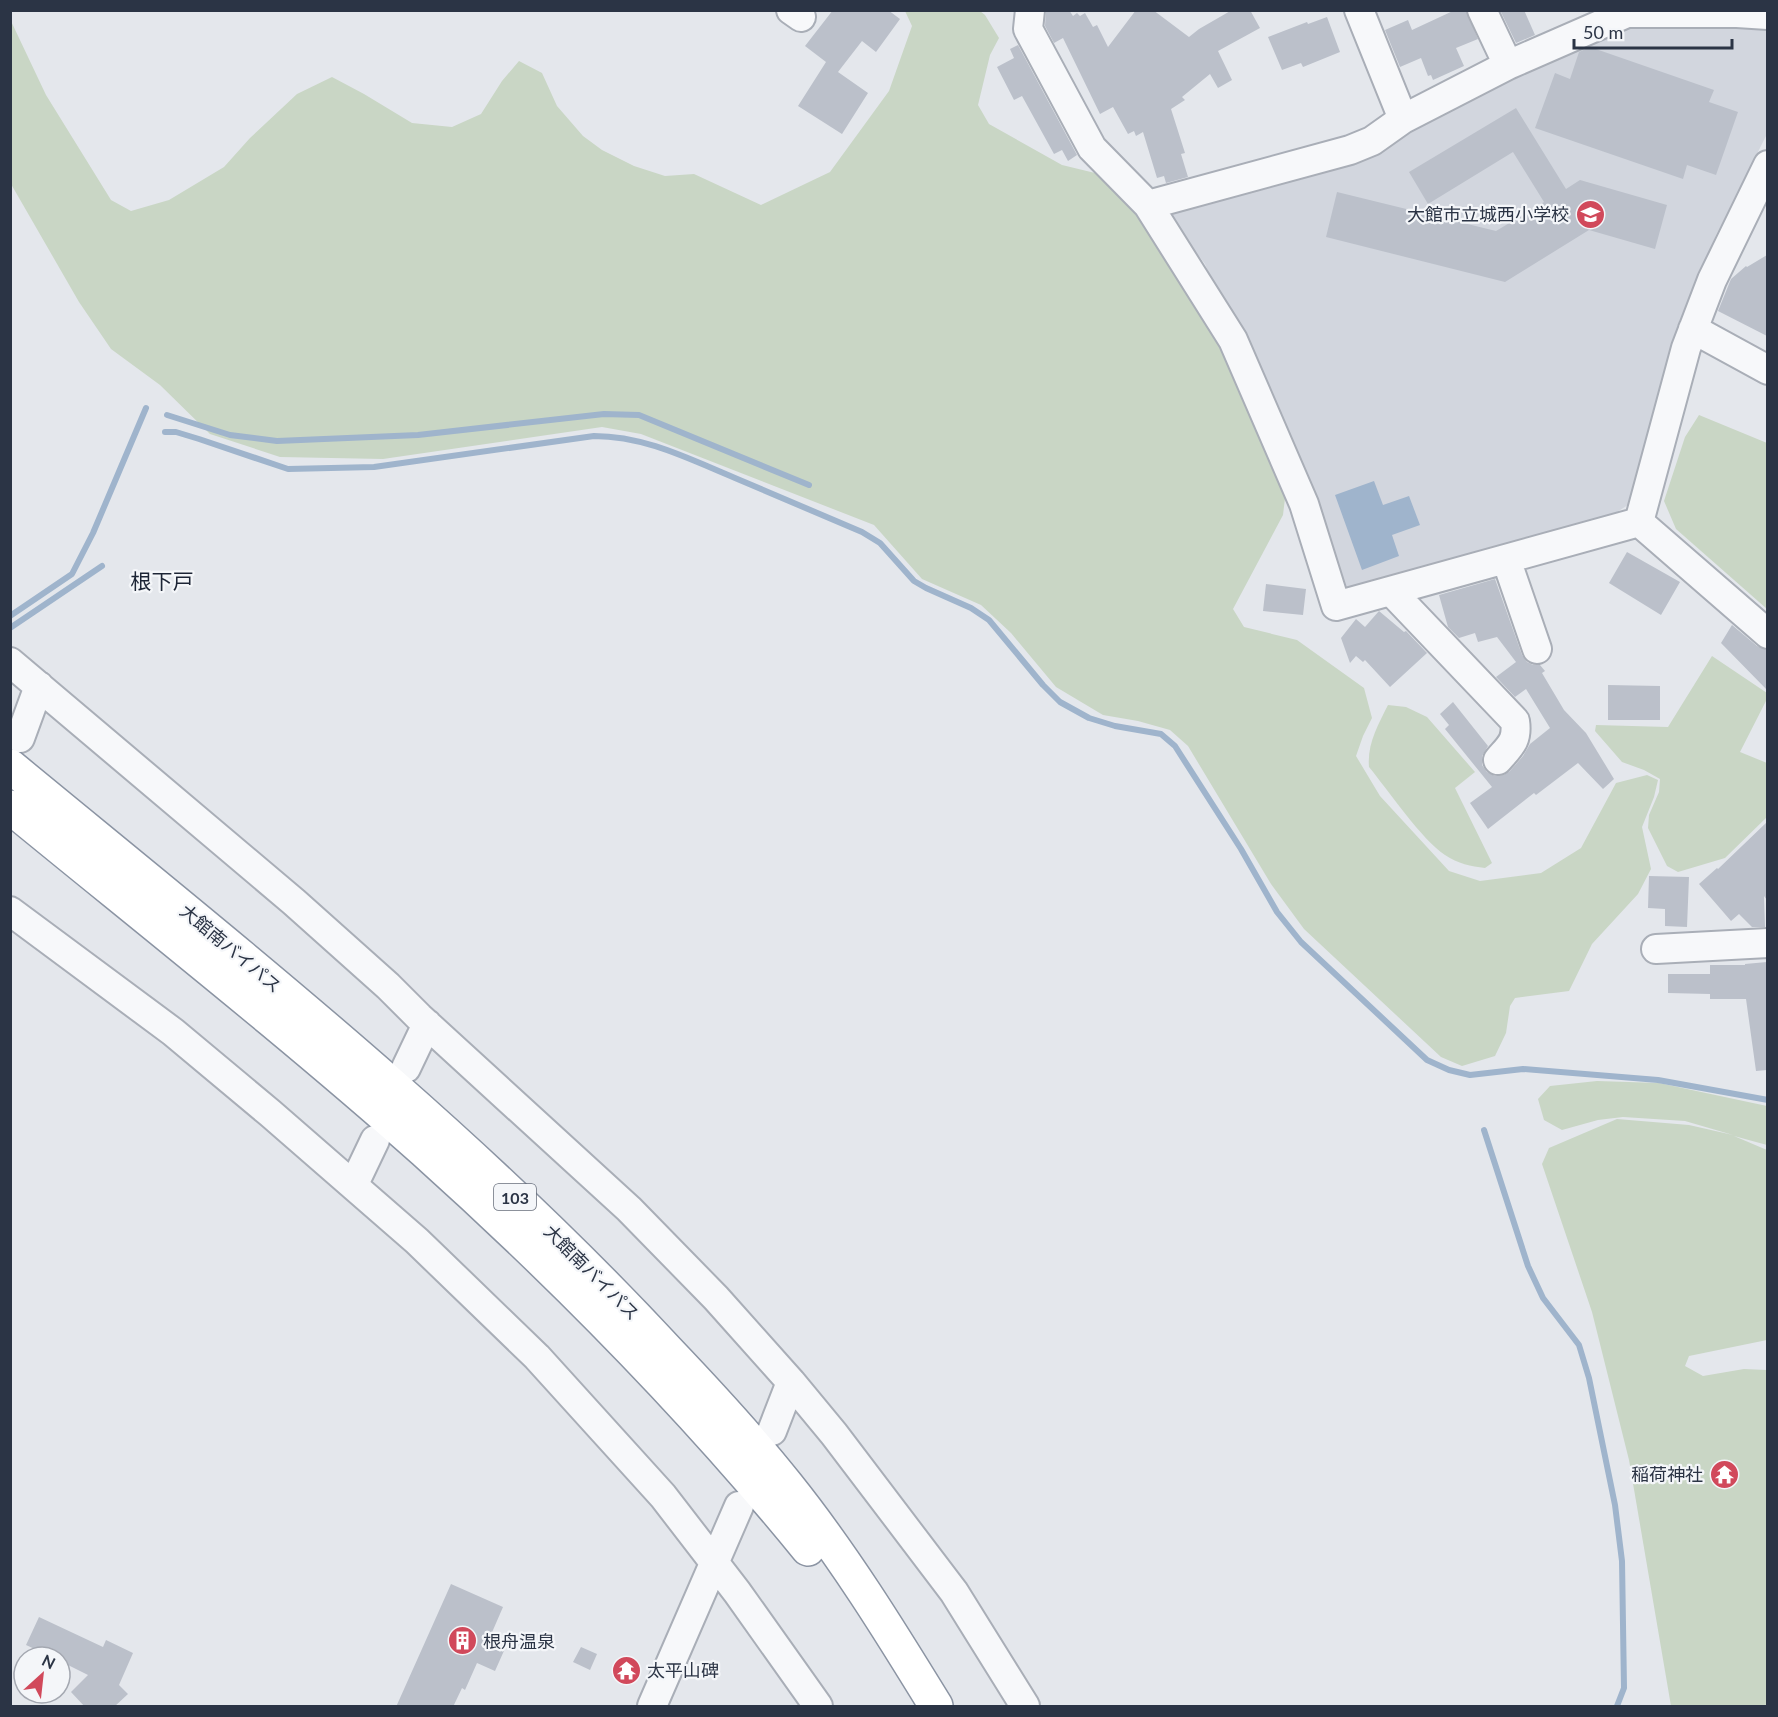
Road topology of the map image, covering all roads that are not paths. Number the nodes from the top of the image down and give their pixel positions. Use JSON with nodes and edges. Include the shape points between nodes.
{"nodes":[{"id":1,"x":1030,"y":10,"type":"edge"},
{"id":2,"x":1359,"y":10,"type":"edge"},
{"id":3,"x":1482,"y":10,"type":"edge"},
{"id":4,"x":1627,"y":12,"type":"edge"},
{"id":5,"x":1764,"y":13,"type":"edge"},
{"id":6,"x":1508,"y":65,"type":"junction"},
{"id":7,"x":1403,"y":119,"type":"junction"},
{"id":8,"x":1767,"y":165,"type":"edge"},
{"id":9,"x":1148,"y":205,"type":"junction"},
{"id":10,"x":1693,"y":329,"type":"junction"},
{"id":11,"x":1767,"y":370,"type":"edge"},
{"id":12,"x":1639,"y":522,"type":"junction"},
{"id":13,"x":1506,"y":559,"type":"junction"},
{"id":14,"x":1391,"y":591,"type":"junction"},
{"id":15,"x":1767,"y":634,"type":"edge"},
{"id":16,"x":1537,"y":649,"type":"dead end"},
{"id":17,"x":10,"y":662,"type":"edge"},
{"id":18,"x":39,"y":687,"type":"junction"},
{"id":19,"x":14,"y":751,"type":"edge"},
{"id":20,"x":1498,"y":760,"type":"dead end"},
{"id":21,"x":10,"y":807,"type":"edge"},
{"id":22,"x":10,"y":827,"type":"edge"},
{"id":23,"x":10,"y":911,"type":"edge"},
{"id":24,"x":1767,"y":943,"type":"edge"},
{"id":25,"x":1656,"y":949,"type":"dead end"},
{"id":26,"x":198,"y":962,"type":"junction"},
{"id":27,"x":427,"y":1024,"type":"junction"},
{"id":28,"x":406,"y":1068,"type":"dead end"},
{"id":29,"x":375,"y":1140,"type":"dead end"},
{"id":30,"x":354,"y":1184,"type":"junction"},
{"id":31,"x":791,"y":1382,"type":"junction"},
{"id":32,"x":772,"y":1431,"type":"dead end"},
{"id":33,"x":739,"y":1506,"type":"dead end"},
{"id":34,"x":714,"y":1563,"type":"junction"},
{"id":35,"x":652,"y":1707,"type":"edge"},
{"id":36,"x":818,"y":1707,"type":"edge"},
{"id":37,"x":926,"y":1707,"type":"edge"},
{"id":38,"x":936,"y":1707,"type":"edge"},
{"id":39,"x":1025,"y":1707,"type":"edge"}],
"edges":[{"from":1,"to":9,"type":"street","via":[[1028,29],[1092,148]]},
{"from":2,"to":7,"type":"street"},
{"from":3,"to":6,"type":"street"},
{"from":4,"to":5,"type":"street"},
{"from":4,"to":6,"type":"street"},
{"from":6,"to":7,"type":"street"},
{"from":7,"to":9,"type":"street","via":[[1372,141],[1350,150]]},
{"from":8,"to":10,"type":"street"},
{"from":9,"to":14,"type":"street","via":[[1233,340],[1304,504],[1336,606]]},
{"from":10,"to":11,"type":"street"},
{"from":10,"to":12,"type":"street"},
{"from":12,"to":13,"type":"street"},
{"from":12,"to":15,"type":"street"},
{"from":13,"to":14,"type":"street"},
{"from":13,"to":16,"type":"street"},
{"from":14,"to":20,"type":"street","via":[[1515,721],[1517,734]]},
{"from":17,"to":18,"type":"street"},
{"from":18,"to":19,"type":"street"},
{"from":18,"to":27,"type":"street","via":[[294,902]]},
{"from":19,"to":38,"type":"highway","name":"大館南バイパス","number":"103","via":[[444,1130],[632,1312],[788,1486],[896,1639]]},
{"from":21,"to":26,"type":"highway","name":"大館南バイパス","number":"103"},
{"from":22,"to":26,"type":"highway"},
{"from":23,"to":30,"type":"street","via":[[173,1032]]},
{"from":24,"to":25,"type":"street"},
{"from":26,"to":37,"type":"highway","name":"大館南バイパス","number":"103","via":[[424,1151],[607,1327],[767,1499],[842,1590]]},
{"from":27,"to":28,"type":"street"},
{"from":27,"to":31,"type":"street","via":[[629,1209]]},
{"from":29,"to":30,"type":"street"},
{"from":30,"to":34,"type":"street","via":[[537,1357],[663,1496]]},
{"from":31,"to":32,"type":"street"},
{"from":31,"to":39,"type":"street","via":[[954,1592]]},
{"from":33,"to":34,"type":"street"},
{"from":34,"to":35,"type":"street"},
{"from":34,"to":36,"type":"street"}]}
